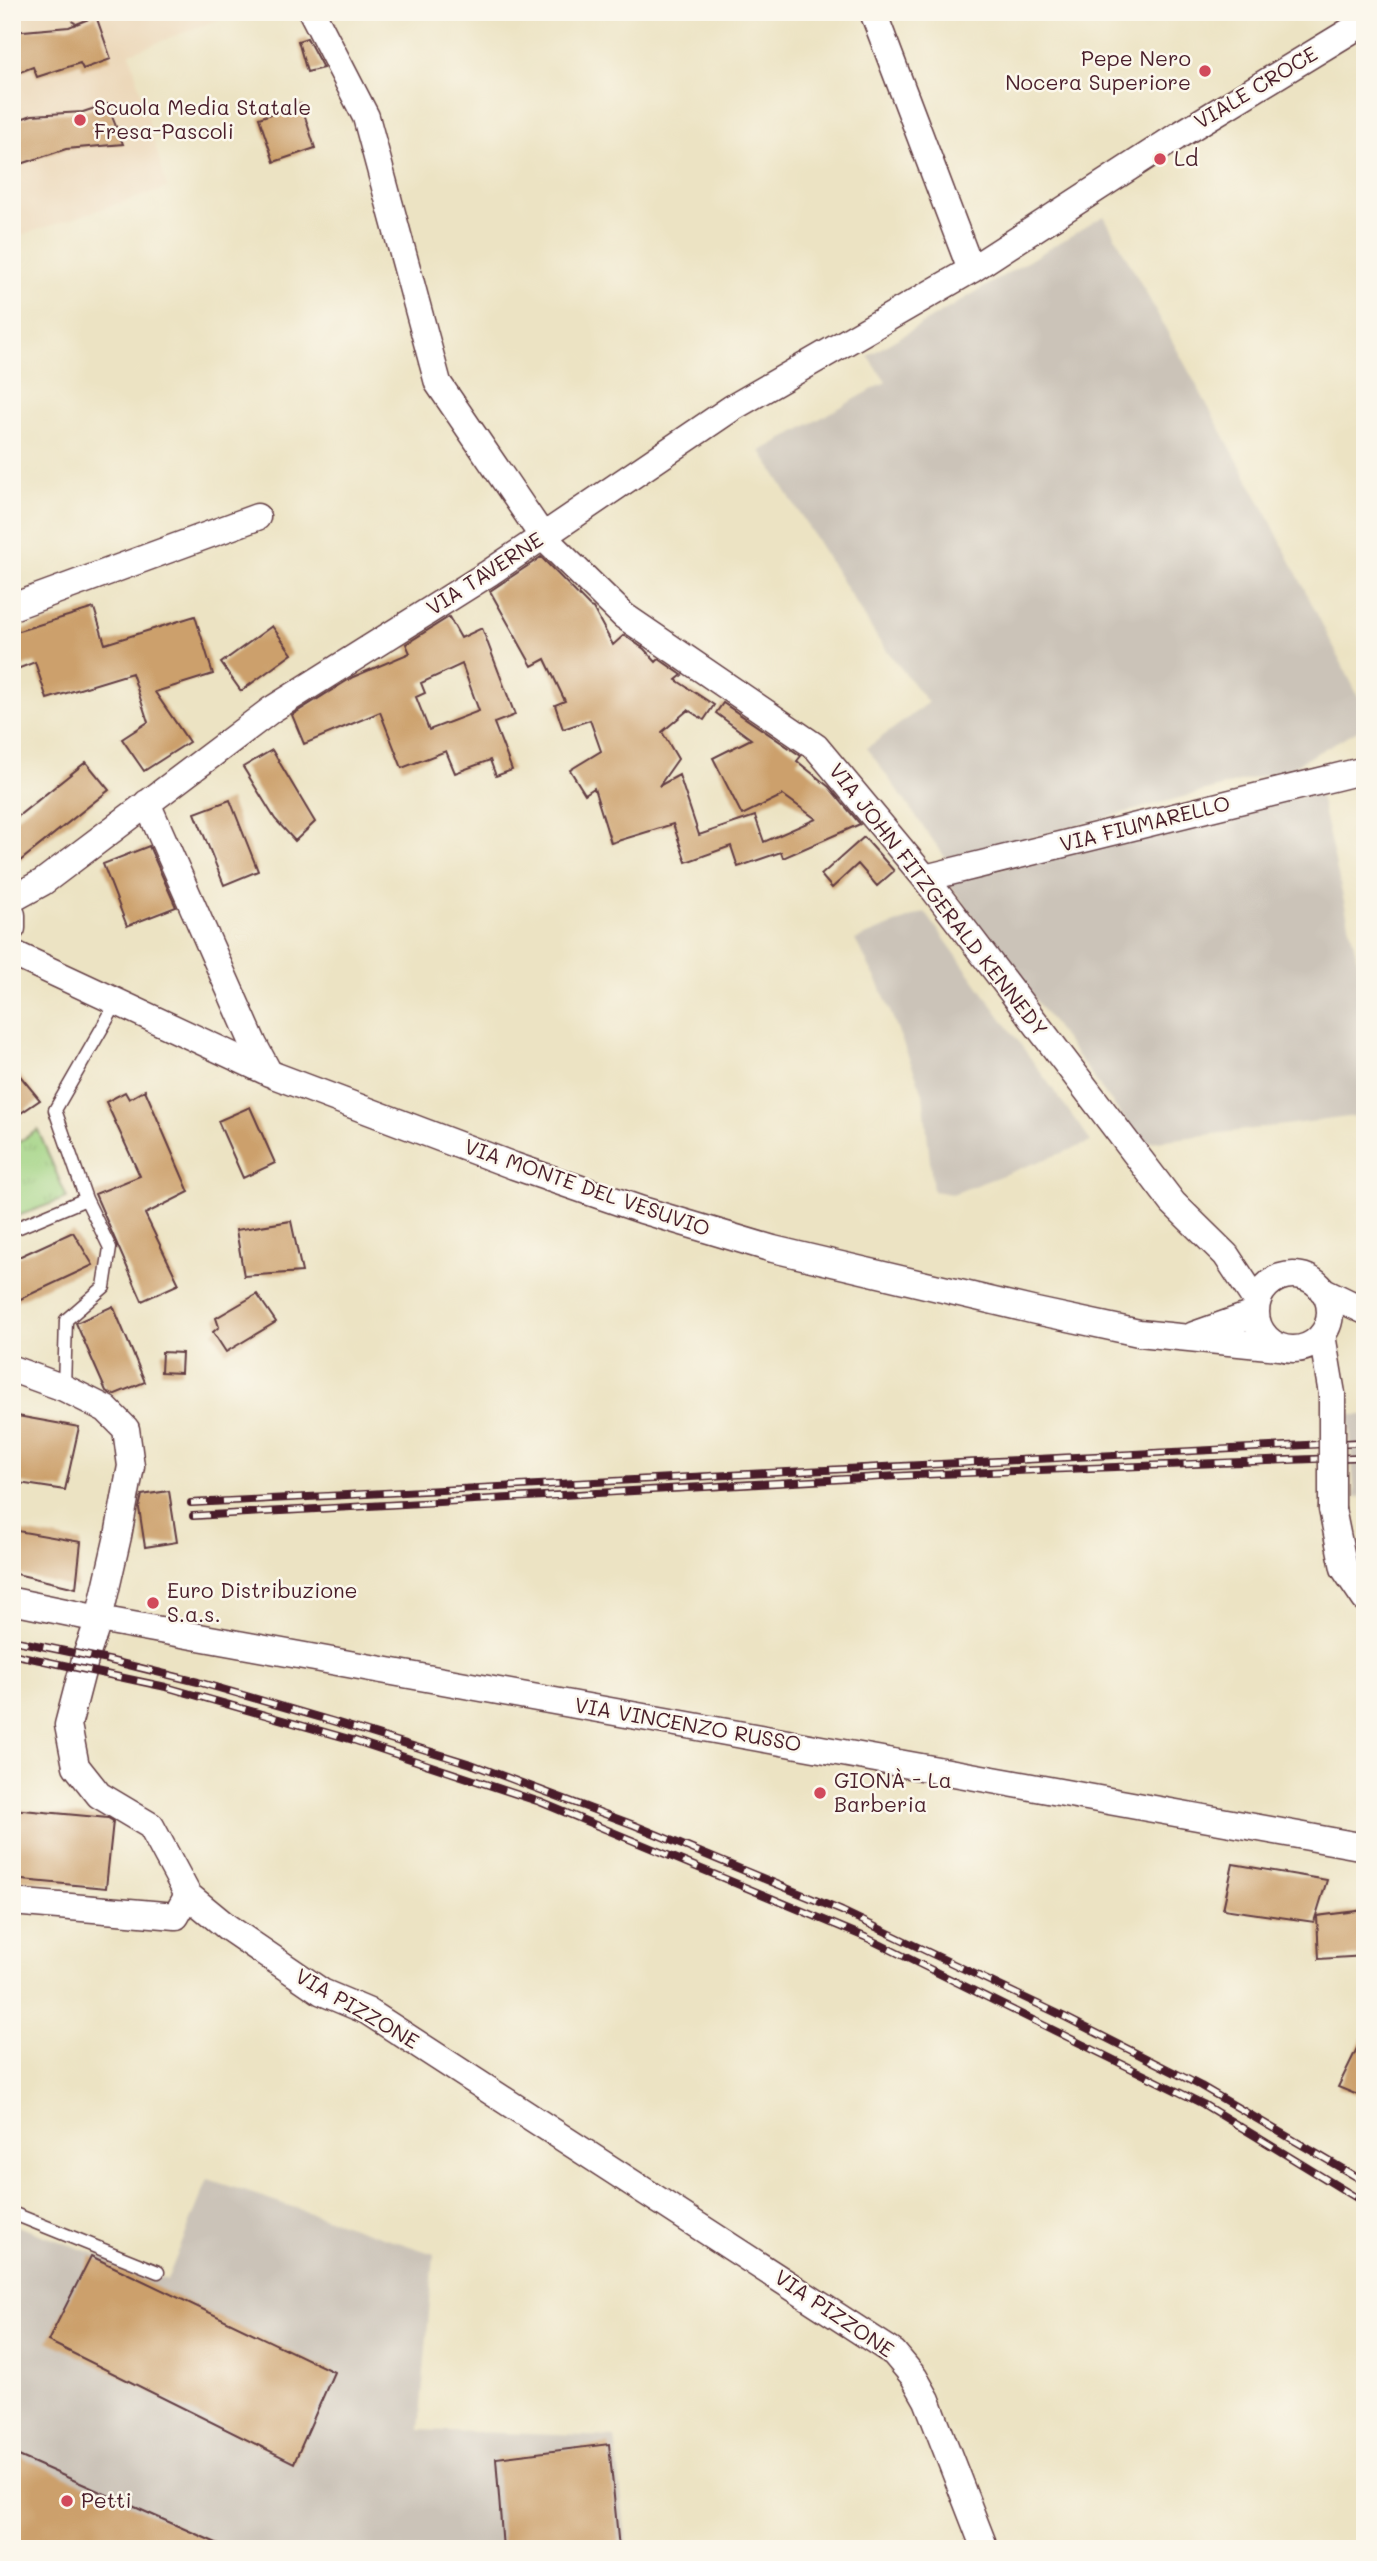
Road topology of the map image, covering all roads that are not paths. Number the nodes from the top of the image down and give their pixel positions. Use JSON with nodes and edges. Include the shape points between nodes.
{"nodes":[{"id":1,"x":312,"y":12,"type":"edge"},
{"id":2,"x":873,"y":12,"type":"edge"},
{"id":3,"x":1365,"y":22,"type":"edge"},
{"id":4,"x":971,"y":270,"type":"junction"},
{"id":5,"x":257,"y":517,"type":"dead end"},
{"id":6,"x":543,"y":537,"type":"junction"},
{"id":7,"x":12,"y":607,"type":"edge"},
{"id":8,"x":1365,"y":770,"type":"edge"},
{"id":9,"x":147,"y":803,"type":"junction"},
{"id":10,"x":925,"y":878,"type":"junction"},
{"id":11,"x":12,"y":900,"type":"edge"},
{"id":12,"x":12,"y":915,"type":"edge"},
{"id":13,"x":12,"y":928,"type":"edge"},
{"id":14,"x":12,"y":953,"type":"edge"},
{"id":15,"x":117,"y":1002,"type":"junction"},
{"id":16,"x":269,"y":1073,"type":"junction"},
{"id":17,"x":86,"y":1199,"type":"junction"},
{"id":18,"x":12,"y":1230,"type":"edge"},
{"id":19,"x":1226,"y":1255,"type":"junction"},
{"id":20,"x":1291,"y":1275,"type":"junction"},
{"id":21,"x":1322,"y":1290,"type":"junction"},
{"id":22,"x":1256,"y":1308,"type":"junction"},
{"id":23,"x":1364,"y":1310,"type":"edge"},
{"id":24,"x":1325,"y":1330,"type":"junction"},
{"id":25,"x":1189,"y":1337,"type":"junction"},
{"id":26,"x":1284,"y":1348,"type":"junction"},
{"id":27,"x":12,"y":1368,"type":"edge"},
{"id":28,"x":1331,"y":1386,"type":"junction"},
{"id":29,"x":64,"y":1388,"type":"junction"},
{"id":30,"x":1365,"y":1599,"type":"edge"},
{"id":31,"x":12,"y":1601,"type":"edge"},
{"id":32,"x":99,"y":1619,"type":"junction"},
{"id":33,"x":1365,"y":1847,"type":"edge"},
{"id":34,"x":188,"y":1895,"type":"junction"},
{"id":35,"x":12,"y":1902,"type":"edge"},
{"id":36,"x":12,"y":2213,"type":"edge"},
{"id":37,"x":158,"y":2272,"type":"dead end"},
{"id":38,"x":985,"y":2549,"type":"edge"}],
"edges":[{"from":1,"to":6,"type":"street","name":"VIA JOHN FITZGERALD KENNEDY","via":[[366,117],[438,383]]},
{"from":2,"to":4,"type":"street"},
{"from":3,"to":4,"type":"street","name":"VIALE CROCE"},
{"from":4,"to":6,"type":"street","name":"VIA TAVERNE","via":[[732,408]]},
{"from":5,"to":7,"type":"street"},
{"from":6,"to":9,"type":"street","name":"VIA TAVERNE","via":[[271,710]]},
{"from":6,"to":10,"type":"street","name":"VIA JOHN FITZGERALD KENNEDY","via":[[624,616],[816,747]]},
{"from":8,"to":10,"type":"street","name":"VIA FIUMARELLO"},
{"from":9,"to":11,"type":"street","name":"VIA TAVERNE"},
{"from":9,"to":16,"type":"street"},
{"from":10,"to":19,"type":"street","name":"VIA JOHN FITZGERALD KENNEDY","via":[[1173,1203]]},
{"from":12,"to":13,"type":"street"},
{"from":14,"to":15,"type":"street","name":"VIA MONTE DEL VESUVIO"},
{"from":15,"to":16,"type":"street","name":"VIA MONTE DEL VESUVIO"},
{"from":15,"to":17,"type":"lane","via":[[55,1110]]},
{"from":16,"to":25,"type":"street","name":"VIA MONTE DEL VESUVIO","via":[[526,1170],[772,1249],[1139,1333]]},
{"from":17,"to":18,"type":"lane"},
{"from":17,"to":29,"type":"lane","via":[[110,1248],[104,1287],[66,1320]]},
{"from":19,"to":20,"type":"street","name":"VIA JOHN FITZGERALD KENNEDY"},
{"from":19,"to":22,"type":"street","name":"VIA JOHN FITZGERALD KENNEDY"},
{"from":20,"to":21,"type":"street","name":"VIA MONTE DEL VESUVIO","via":[[1303,1276]]},
{"from":20,"to":22,"type":"street","name":"VIA MONTE DEL VESUVIO","via":[[1268,1284]]},
{"from":21,"to":23,"type":"street","name":"VIA MONTE DEL VESUVIO"},
{"from":21,"to":24,"type":"street","via":[[1330,1312]]},
{"from":22,"to":25,"type":"street","name":"VIA MONTE DEL VESUVIO"},
{"from":22,"to":26,"type":"street","via":[[1262,1333]]},
{"from":23,"to":24,"type":"street","name":"VIA MONTE DEL VESUVIO"},
{"from":24,"to":26,"type":"street","name":"VIA MONTE DEL VESUVIO","via":[[1302,1348]]},
{"from":24,"to":28,"type":"street"},
{"from":25,"to":26,"type":"street","name":"VIA MONTE DEL VESUVIO"},
{"from":26,"to":28,"type":"street"},
{"from":27,"to":29,"type":"street","name":"VIA PIZZONE"},
{"from":28,"to":30,"type":"street","bridge":true,"via":[[1332,1508],[1345,1568]]},
{"from":29,"to":32,"type":"street","name":"VIA PIZZONE","via":[[106,1409],[126,1429],[131,1466]]},
{"from":31,"to":32,"type":"street","name":"VIA VINCENZO RUSSO"},
{"from":32,"to":33,"type":"street","name":"VIA VINCENZO RUSSO"},
{"from":32,"to":34,"type":"street","name":"VIA PIZZONE","via":[[68,1725],[76,1766],[99,1795],[152,1826]]},
{"from":34,"to":35,"type":"street","via":[[176,1916]]},
{"from":34,"to":38,"type":"street","name":"VIA PIZZONE","via":[[322,1992],[367,2011],[894,2353],[927,2400]]},
{"from":36,"to":37,"type":"lane"}]}
